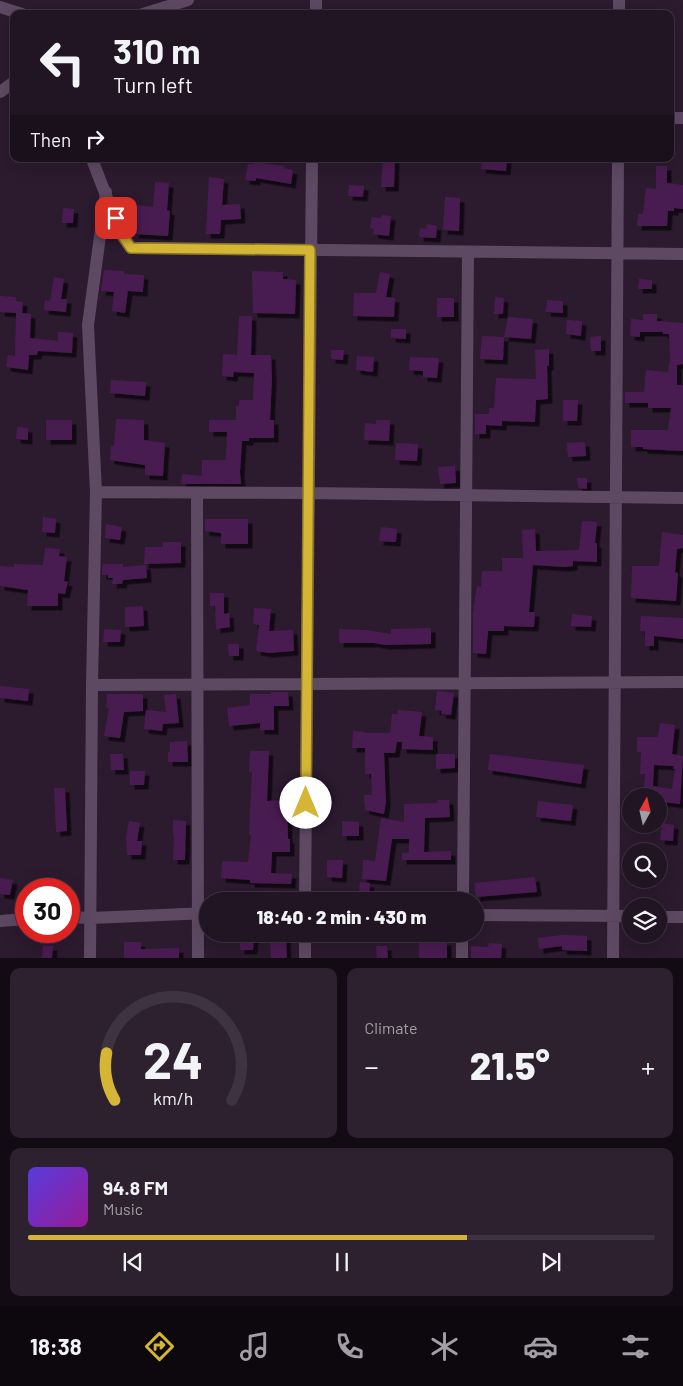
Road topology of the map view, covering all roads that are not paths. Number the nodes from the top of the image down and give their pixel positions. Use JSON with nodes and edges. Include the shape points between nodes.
{"nodes":[{"id":1,"x":188,"y":0,"type":"edge"},
{"id":2,"x":0,"y":7,"type":"edge"},
{"id":3,"x":13,"y":10,"type":"edge"},
{"id":4,"x":156,"y":10,"type":"edge"},
{"id":5,"x":93,"y":162,"type":"edge"},
{"id":6,"x":312,"y":162,"type":"edge"},
{"id":7,"x":618,"y":162,"type":"edge"},
{"id":8,"x":106,"y":192,"type":"junction"},
{"id":9,"x":310,"y":250,"type":"junction"},
{"id":10,"x":468,"y":252,"type":"junction"},
{"id":11,"x":618,"y":253,"type":"junction"},
{"id":12,"x":683,"y":254,"type":"edge"},
{"id":13,"x":96,"y":492,"type":"junction"},
{"id":14,"x":197,"y":493,"type":"junction"},
{"id":15,"x":308,"y":493,"type":"junction"},
{"id":16,"x":466,"y":496,"type":"junction"},
{"id":17,"x":616,"y":498,"type":"junction"},
{"id":18,"x":683,"y":498,"type":"edge"},
{"id":19,"x":683,"y":682,"type":"edge"},
{"id":20,"x":464,"y":683,"type":"junction"},
{"id":21,"x":615,"y":683,"type":"junction"},
{"id":22,"x":198,"y":684,"type":"junction"},
{"id":23,"x":307,"y":684,"type":"junction"},
{"id":24,"x":92,"y":685,"type":"junction"},
{"id":25,"x":203,"y":892,"type":"edge"},
{"id":26,"x":305,"y":892,"type":"edge"},
{"id":27,"x":463,"y":892,"type":"edge"},
{"id":28,"x":199,"y":913,"type":"edge"},
{"id":29,"x":484,"y":915,"type":"edge"},
{"id":30,"x":613,"y":916,"type":"junction"},
{"id":31,"x":622,"y":916,"type":"edge"},
{"id":32,"x":667,"y":917,"type":"edge"},
{"id":33,"x":683,"y":917,"type":"edge"},
{"id":34,"x":80,"y":918,"type":"edge"},
{"id":35,"x":91,"y":918,"type":"junction"},
{"id":36,"x":15,"y":920,"type":"edge"},
{"id":37,"x":0,"y":921,"type":"edge"},
{"id":38,"x":200,"y":942,"type":"edge"},
{"id":39,"x":305,"y":942,"type":"edge"},
{"id":40,"x":462,"y":942,"type":"edge"},
{"id":41,"x":90,"y":958,"type":"edge"},
{"id":42,"x":198,"y":958,"type":"edge"},
{"id":43,"x":305,"y":958,"type":"edge"},
{"id":44,"x":462,"y":958,"type":"edge"},
{"id":45,"x":613,"y":958,"type":"edge"}],
"edges":[{"from":1,"to":4,"type":"street"},
{"from":2,"to":3,"type":"street"},
{"from":5,"to":8,"type":"street"},
{"from":6,"to":9,"type":"street"},
{"from":7,"to":11,"type":"street"},
{"from":8,"to":9,"type":"street","via":[[120,232],[131,248]]},
{"from":8,"to":13,"type":"street","via":[[88,325]]},
{"from":9,"to":10,"type":"street"},
{"from":9,"to":15,"type":"street"},
{"from":10,"to":11,"type":"street"},
{"from":10,"to":16,"type":"street"},
{"from":11,"to":12,"type":"street"},
{"from":11,"to":17,"type":"street"},
{"from":13,"to":14,"type":"street"},
{"from":13,"to":24,"type":"street"},
{"from":14,"to":15,"type":"street"},
{"from":14,"to":22,"type":"street"},
{"from":15,"to":16,"type":"street"},
{"from":15,"to":23,"type":"street"},
{"from":16,"to":17,"type":"street"},
{"from":16,"to":20,"type":"street"},
{"from":17,"to":18,"type":"street"},
{"from":17,"to":21,"type":"street"},
{"from":19,"to":21,"type":"street"},
{"from":20,"to":21,"type":"street"},
{"from":20,"to":23,"type":"street"},
{"from":20,"to":27,"type":"street"},
{"from":21,"to":30,"type":"street"},
{"from":22,"to":23,"type":"street"},
{"from":22,"to":24,"type":"street"},
{"from":22,"to":25,"type":"street"},
{"from":23,"to":26,"type":"street"},
{"from":24,"to":35,"type":"street"},
{"from":28,"to":35,"type":"street"},
{"from":29,"to":30,"type":"street"},
{"from":30,"to":31,"type":"street"},
{"from":30,"to":45,"type":"street"},
{"from":32,"to":33,"type":"street"},
{"from":34,"to":35,"type":"street"},
{"from":35,"to":41,"type":"street"},
{"from":36,"to":37,"type":"street"},
{"from":38,"to":42,"type":"street"},
{"from":39,"to":43,"type":"street"},
{"from":40,"to":44,"type":"street"}]}
